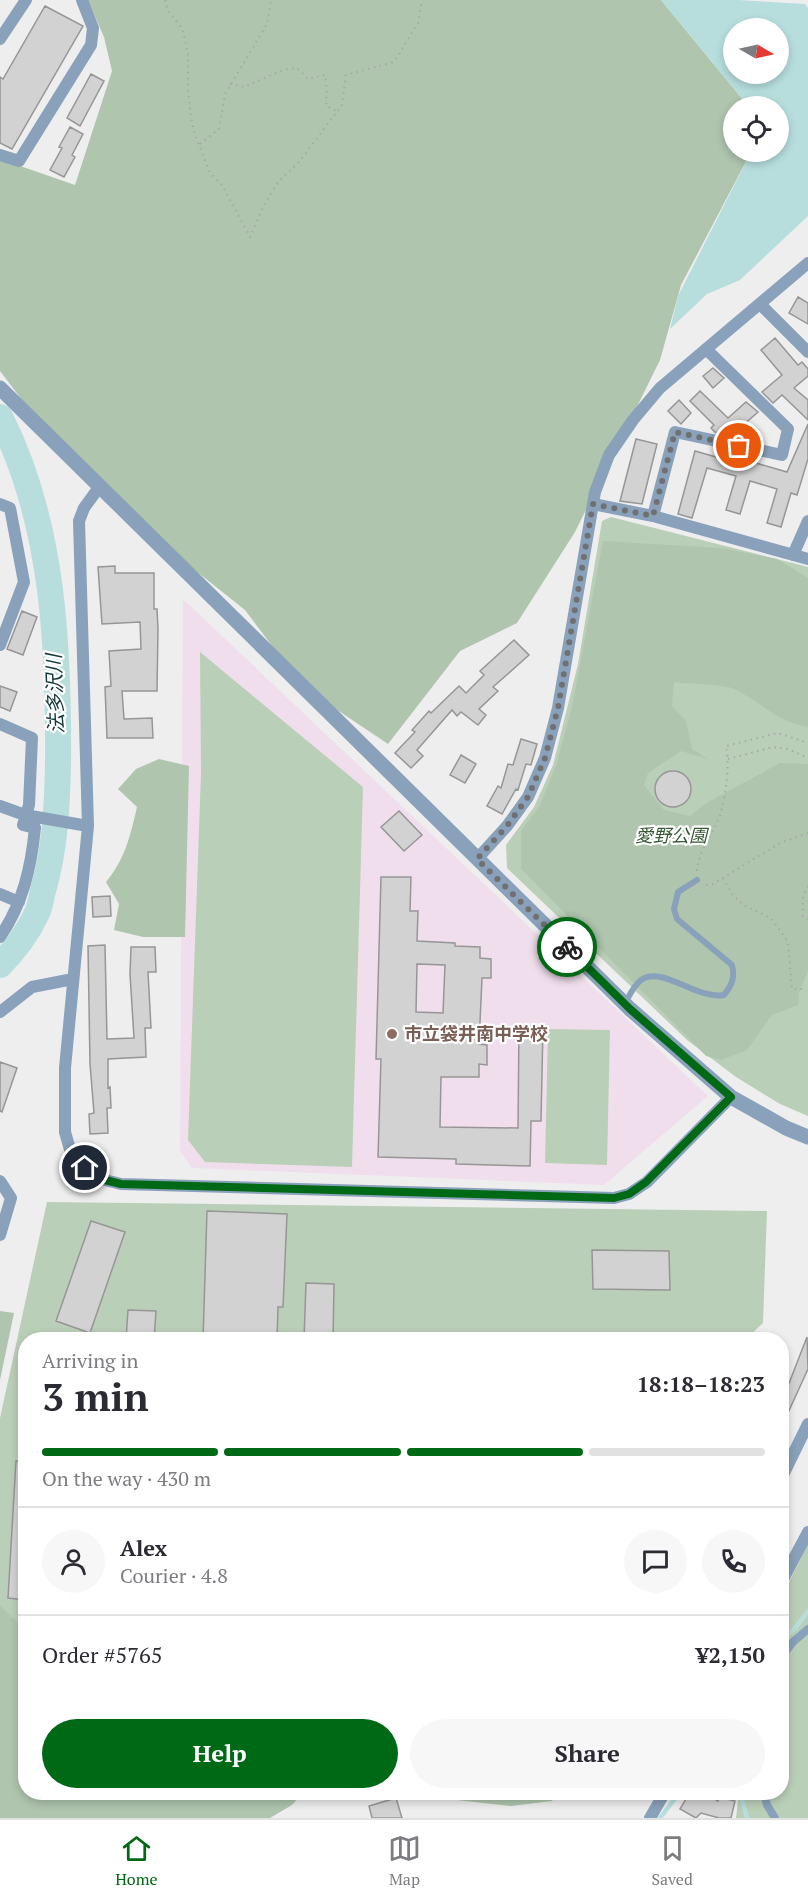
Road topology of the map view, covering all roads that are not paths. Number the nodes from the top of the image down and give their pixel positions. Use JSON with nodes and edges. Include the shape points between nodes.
{"nodes":[{"id":1,"x":26,"y":0,"type":"edge"},
{"id":2,"x":82,"y":0,"type":"edge"},
{"id":3,"x":0,"y":39,"type":"edge"},
{"id":4,"x":0,"y":155,"type":"edge"},
{"id":5,"x":808,"y":263,"type":"edge"},
{"id":6,"x":760,"y":304,"type":"junction"},
{"id":7,"x":706,"y":349,"type":"junction"},
{"id":8,"x":808,"y":351,"type":"edge"},
{"id":9,"x":4,"y":391,"type":"edge"},
{"id":10,"x":100,"y":486,"type":"junction"},
{"id":11,"x":0,"y":504,"type":"edge"},
{"id":12,"x":593,"y":504,"type":"junction"},
{"id":13,"x":653,"y":516,"type":"junction"},
{"id":14,"x":808,"y":521,"type":"edge"},
{"id":15,"x":793,"y":555,"type":"junction"},
{"id":16,"x":808,"y":559,"type":"edge"},
{"id":17,"x":0,"y":645,"type":"edge"},
{"id":18,"x":0,"y":724,"type":"edge"},
{"id":19,"x":0,"y":806,"type":"edge"},
{"id":20,"x":25,"y":815,"type":"junction"},
{"id":21,"x":82,"y":825,"type":"junction"},
{"id":22,"x":477,"y":859,"type":"junction"},
{"id":23,"x":697,"y":880,"type":"road end"},
{"id":24,"x":0,"y":894,"type":"edge"},
{"id":25,"x":19,"y":902,"type":"junction"},
{"id":26,"x":0,"y":937,"type":"edge"},
{"id":27,"x":73,"y":979,"type":"junction"},
{"id":28,"x":624,"y":1004,"type":"junction"},
{"id":29,"x":0,"y":1012,"type":"edge"},
{"id":30,"x":731,"y":1097,"type":"junction"},
{"id":31,"x":808,"y":1137,"type":"edge"},
{"id":32,"x":0,"y":1180,"type":"edge"},
{"id":33,"x":0,"y":1235,"type":"edge"},
{"id":34,"x":808,"y":1425,"type":"edge"},
{"id":35,"x":789,"y":1463,"type":"edge"},
{"id":36,"x":808,"y":1532,"type":"edge"},
{"id":37,"x":789,"y":1562,"type":"edge"},
{"id":38,"x":808,"y":1629,"type":"edge"},
{"id":39,"x":789,"y":1646,"type":"edge"},
{"id":40,"x":660,"y":1800,"type":"edge"},
{"id":41,"x":766,"y":1800,"type":"edge"},
{"id":42,"x":650,"y":1818,"type":"edge"},
{"id":43,"x":775,"y":1818,"type":"edge"}],
"edges":[{"from":1,"to":3,"type":"street"},
{"from":2,"to":4,"type":"street","via":[[93,28],[91,45],[20,161]]},
{"from":5,"to":6,"type":"street"},
{"from":6,"to":7,"type":"street"},
{"from":6,"to":8,"type":"street"},
{"from":7,"to":12,"type":"street","via":[[660,388],[633,420],[609,455]]},
{"from":7,"to":13,"type":"street","via":[[788,429],[782,455],[675,432]]},
{"from":9,"to":10,"type":"street"},
{"from":10,"to":21,"type":"street","via":[[80,521]]},
{"from":10,"to":22,"type":"street"},
{"from":11,"to":17,"type":"street","via":[[10,508],[24,582]]},
{"from":12,"to":13,"type":"street"},
{"from":12,"to":22,"type":"street","via":[[558,708],[545,758],[528,797]]},
{"from":13,"to":15,"type":"street"},
{"from":14,"to":15,"type":"street"},
{"from":15,"to":16,"type":"street"},
{"from":18,"to":20,"type":"street","via":[[32,738],[29,805]]},
{"from":19,"to":20,"type":"street"},
{"from":20,"to":21,"type":"street"},
{"from":20,"to":25,"type":"street","via":[[23,825],[35,828],[33,852]]},
{"from":21,"to":27,"type":"street"},
{"from":22,"to":28,"type":"street"},
{"from":23,"to":28,"type":"lane","via":[[678,892],[674,909],[677,919],[732,965],[735,976],[731,987],[724,995],[708,995],[651,975],[640,980]]},
{"from":24,"to":25,"type":"street"},
{"from":25,"to":26,"type":"street"},
{"from":27,"to":29,"type":"street","via":[[32,987]]},
{"from":27,"to":30,"type":"street","via":[[65,1068],[65,1131],[71,1154],[85,1168],[101,1179],[121,1184],[614,1198],[629,1194],[646,1182]]},
{"from":28,"to":30,"type":"street"},
{"from":30,"to":31,"type":"street"},
{"from":32,"to":33,"type":"street","via":[[11,1198]]},
{"from":34,"to":35,"type":"street"},
{"from":36,"to":37,"type":"street"},
{"from":38,"to":39,"type":"street"},
{"from":40,"to":42,"type":"street"},
{"from":41,"to":43,"type":"street"}]}
